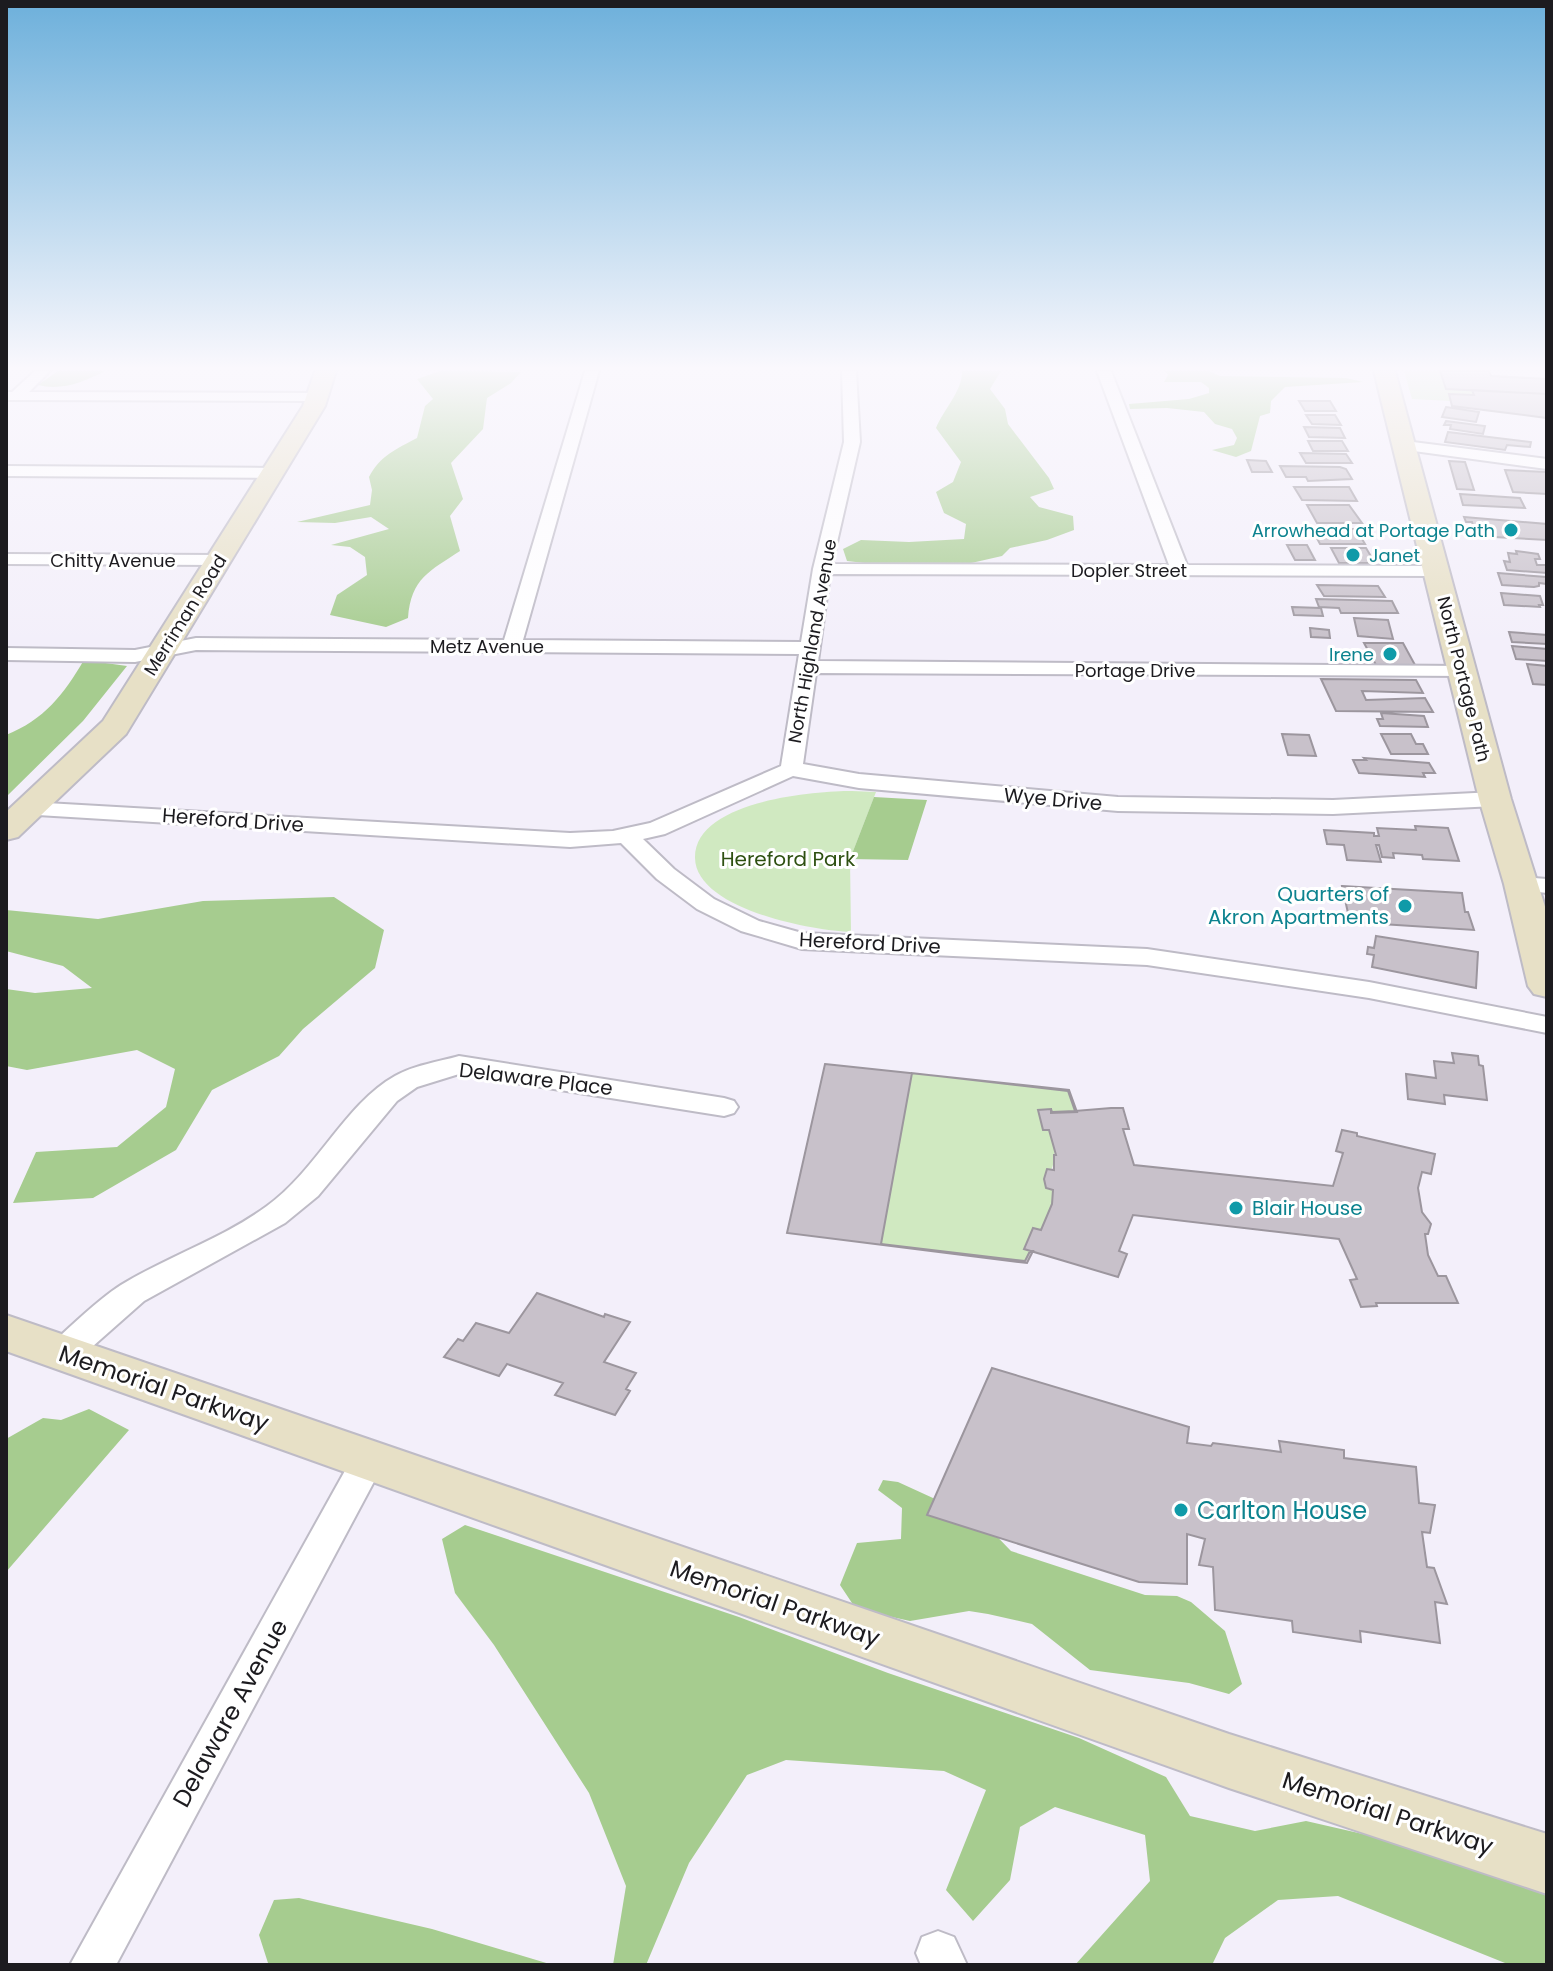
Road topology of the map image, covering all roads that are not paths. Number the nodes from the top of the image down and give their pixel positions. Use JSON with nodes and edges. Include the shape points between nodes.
{"nodes":[{"id":1,"x":278,"y":463,"type":"edge"},
{"id":2,"x":565,"y":463,"type":"edge"},
{"id":3,"x":847,"y":463,"type":"edge"},
{"id":4,"x":1139,"y":463,"type":"edge"},
{"id":5,"x":1409,"y":463,"type":"edge"},
{"id":6,"x":6,"y":471,"type":"edge"},
{"id":7,"x":273,"y":473,"type":"junction"},
{"id":8,"x":6,"y":559,"type":"edge"},
{"id":9,"x":219,"y":560,"type":"junction"},
{"id":10,"x":822,"y":569,"type":"junction"},
{"id":11,"x":1180,"y":571,"type":"junction"},
{"id":12,"x":1436,"y":571,"type":"junction"},
{"id":13,"x":512,"y":646,"type":"junction"},
{"id":14,"x":165,"y":649,"type":"junction"},
{"id":15,"x":6,"y":654,"type":"edge"},
{"id":16,"x":808,"y":658,"type":"junction"},
{"id":17,"x":1463,"y":672,"type":"junction"},
{"id":18,"x":791,"y":769,"type":"junction"},
{"id":19,"x":1495,"y":799,"type":"junction"},
{"id":20,"x":29,"y":809,"type":"junction"},
{"id":21,"x":6,"y":830,"type":"edge"},
{"id":22,"x":627,"y":836,"type":"junction"},
{"id":23,"x":1535,"y":885,"type":"edge"},
{"id":24,"x":1547,"y":986,"type":"edge"},
{"id":25,"x":1547,"y":1025,"type":"edge"},
{"id":26,"x":724,"y":1107,"type":"dead end"},
{"id":27,"x":6,"y":1333,"type":"edge"},
{"id":28,"x":63,"y":1353,"type":"junction"},
{"id":29,"x":368,"y":1461,"type":"junction"},
{"id":30,"x":1547,"y":1864,"type":"edge"},
{"id":31,"x":92,"y":1965,"type":"edge"}],
"edges":[{"from":1,"to":7,"type":"main road","name":"Merriman Road"},
{"from":2,"to":13,"type":"street"},
{"from":3,"to":10,"type":"street","name":"North Highland Avenue"},
{"from":4,"to":11,"type":"street"},
{"from":5,"to":12,"type":"main road","name":"North Portage Path"},
{"from":6,"to":7,"type":"street"},
{"from":7,"to":9,"type":"main road","name":"Merriman Road"},
{"from":8,"to":9,"type":"street","name":"Chitty Avenue"},
{"from":9,"to":14,"type":"main road","name":"Merriman Road"},
{"from":10,"to":11,"type":"street","name":"Dopler Street"},
{"from":10,"to":16,"type":"street","name":"North Highland Avenue"},
{"from":11,"to":12,"type":"street","name":"Dopler Street"},
{"from":12,"to":17,"type":"main road","name":"North Portage Path"},
{"from":13,"to":14,"type":"street","name":"Metz Avenue","via":[[196,644]]},
{"from":13,"to":16,"type":"street","name":"Metz Avenue"},
{"from":14,"to":15,"type":"street","name":"Metz Avenue","via":[[135,656]]},
{"from":14,"to":20,"type":"main road","name":"Merriman Road","via":[[115,727]]},
{"from":16,"to":17,"type":"street","name":"Portage Drive"},
{"from":16,"to":18,"type":"street","name":"North Highland Avenue"},
{"from":17,"to":19,"type":"main road","name":"North Portage Path"},
{"from":18,"to":19,"type":"street","name":"Wye Drive","via":[[859,781],[1118,804],[1333,807]]},
{"from":18,"to":22,"type":"street","via":[[689,817]]},
{"from":19,"to":23,"type":"main road","name":"North Portage Path"},
{"from":20,"to":21,"type":"main road","name":"Merriman Road"},
{"from":20,"to":22,"type":"street","name":"Hereford Drive","via":[[499,837]]},
{"from":22,"to":25,"type":"street","name":"Hereford Drive","via":[[699,903],[752,929],[802,941],[1176,960]]},
{"from":23,"to":24,"type":"main road","name":"North Portage Path"},
{"from":26,"to":28,"type":"street","name":"Delaware Place","via":[[459,1065],[428,1073],[381,1101],[293,1202],[129,1296]]},
{"from":27,"to":28,"type":"main road","name":"Memorial Parkway"},
{"from":28,"to":29,"type":"main road","name":"Memorial Parkway"},
{"from":29,"to":30,"type":"main road","name":"Memorial Parkway","via":[[1229,1761]]},
{"from":29,"to":31,"type":"street","name":"Delaware Avenue"}]}
